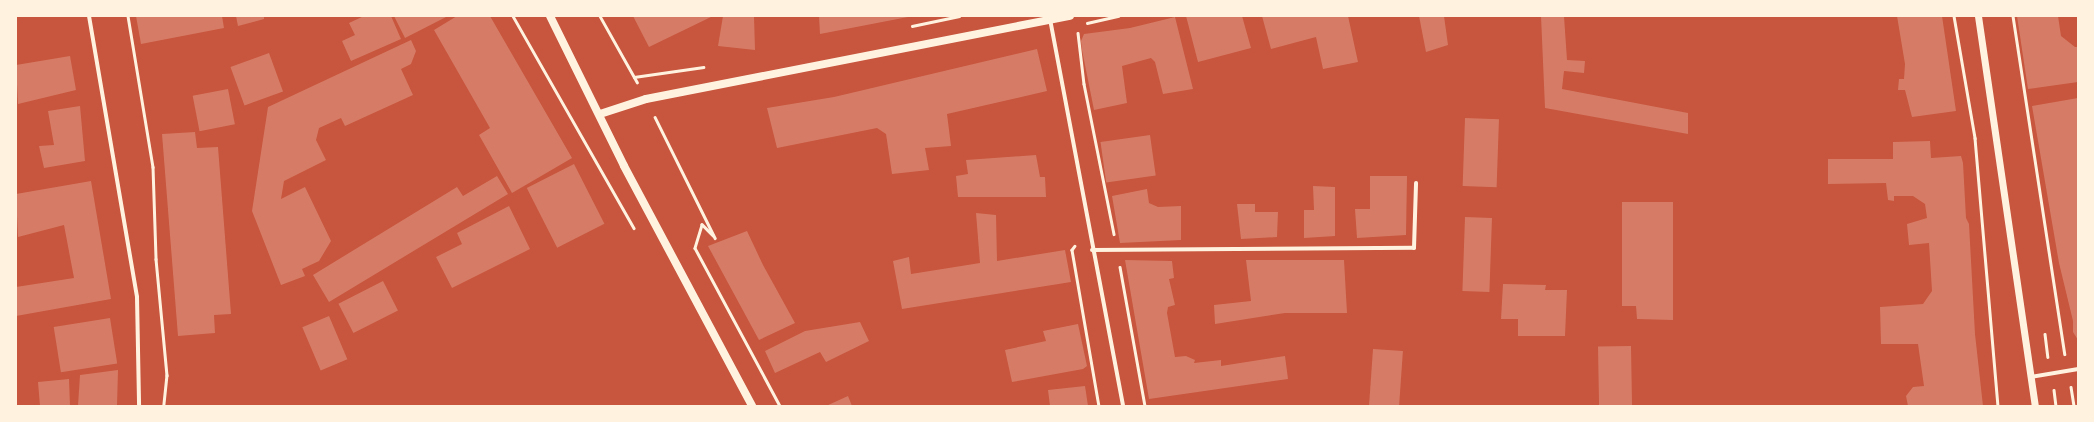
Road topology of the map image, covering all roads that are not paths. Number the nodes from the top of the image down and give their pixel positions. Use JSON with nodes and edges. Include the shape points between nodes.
{"nodes":[{"id":1,"x":89,"y":16,"type":"edge"},
{"id":2,"x":550,"y":16,"type":"edge"},
{"id":3,"x":1070,"y":16,"type":"edge"},
{"id":4,"x":1978,"y":16,"type":"edge"},
{"id":5,"x":1050,"y":19,"type":"edge"},
{"id":6,"x":600,"y":114,"type":"junction"},
{"id":7,"x":1416,"y":184,"type":"dead end"},
{"id":8,"x":1092,"y":250,"type":"junction"},
{"id":9,"x":2078,"y":369,"type":"edge"},
{"id":10,"x":2031,"y":377,"type":"junction"},
{"id":11,"x":139,"y":406,"type":"edge"},
{"id":12,"x":752,"y":406,"type":"edge"},
{"id":13,"x":1123,"y":406,"type":"edge"},
{"id":14,"x":2035,"y":406,"type":"edge"}],
"edges":[{"from":1,"to":11,"type":"street","via":[[137,297]]},
{"from":2,"to":6,"type":"main road"},
{"from":3,"to":5,"type":"main road"},
{"from":4,"to":10,"type":"street"},
{"from":5,"to":6,"type":"main road","via":[[646,99]]},
{"from":5,"to":8,"type":"street"},
{"from":6,"to":12,"type":"main road","via":[[624,166]]},
{"from":7,"to":8,"type":"street","via":[[1414,248]]},
{"from":8,"to":13,"type":"street"},
{"from":9,"to":10,"type":"street"},
{"from":10,"to":14,"type":"street"}]}
